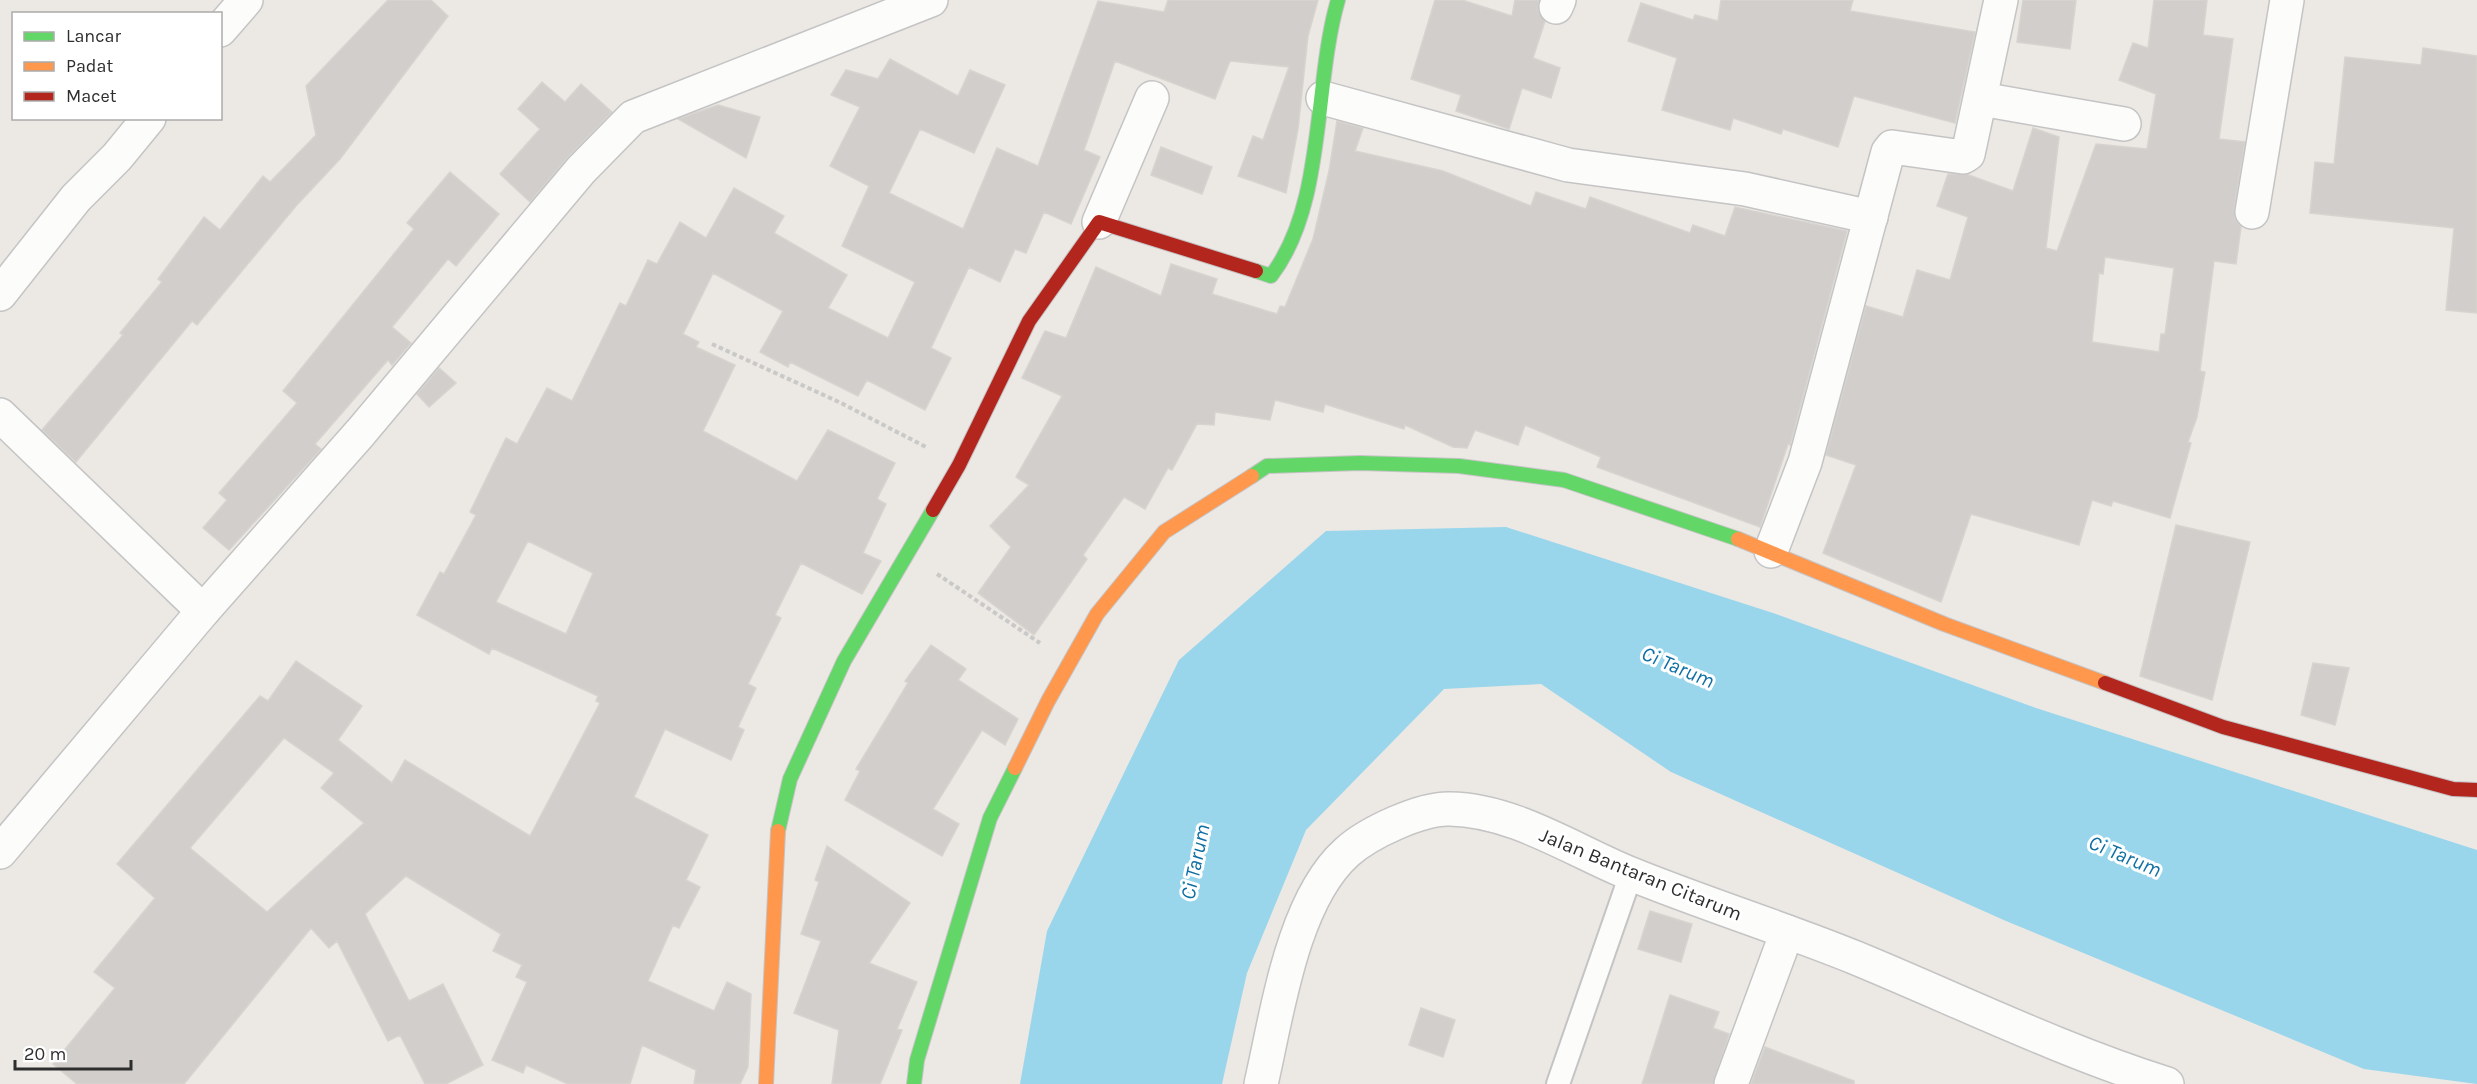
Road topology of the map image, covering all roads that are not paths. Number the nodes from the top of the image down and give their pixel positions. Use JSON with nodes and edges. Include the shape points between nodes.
{"nodes":[{"id":1,"x":246,"y":0,"type":"edge"},
{"id":2,"x":931,"y":0,"type":"edge"},
{"id":3,"x":1338,"y":0,"type":"edge"},
{"id":4,"x":2001,"y":0,"type":"edge"},
{"id":5,"x":2287,"y":0,"type":"edge"},
{"id":6,"x":222,"y":28,"type":"edge"},
{"id":7,"x":1152,"y":98,"type":"dead end"},
{"id":8,"x":1323,"y":98,"type":"junction"},
{"id":9,"x":1981,"y":99,"type":"junction"},
{"id":10,"x":147,"y":120,"type":"edge"},
{"id":11,"x":2124,"y":124,"type":"dead end"},
{"id":12,"x":2252,"y":212,"type":"dead end"},
{"id":13,"x":1871,"y":217,"type":"junction"},
{"id":14,"x":1099,"y":222,"type":"junction"},
{"id":15,"x":0,"y":294,"type":"edge"},
{"id":16,"x":0,"y":415,"type":"edge"},
{"id":17,"x":1771,"y":552,"type":"junction"},
{"id":18,"x":202,"y":611,"type":"junction"},
{"id":19,"x":2477,"y":790,"type":"edge"},
{"id":20,"x":0,"y":852,"type":"edge"},
{"id":21,"x":1631,"y":874,"type":"junction"},
{"id":22,"x":1787,"y":932,"type":"junction"},
{"id":23,"x":2149,"y":1081,"type":"edge"},
{"id":24,"x":766,"y":1084,"type":"edge"},
{"id":25,"x":914,"y":1084,"type":"edge"},
{"id":26,"x":1261,"y":1084,"type":"edge"},
{"id":27,"x":1558,"y":1084,"type":"edge"},
{"id":28,"x":1731,"y":1084,"type":"edge"}],
"edges":[{"from":1,"to":6,"type":"street"},
{"from":2,"to":18,"type":"street","via":[[633,117],[581,170],[361,432]]},
{"from":3,"to":8,"type":"street","via":[[1326,43]]},
{"from":4,"to":9,"type":"street"},
{"from":5,"to":12,"type":"street"},
{"from":7,"to":14,"type":"street"},
{"from":8,"to":13,"type":"street","via":[[1568,165],[1745,189]]},
{"from":8,"to":14,"type":"street","via":[[1299,219],[1283,262],[1271,276]]},
{"from":9,"to":11,"type":"street"},
{"from":9,"to":13,"type":"street","via":[[1970,150],[1964,157],[1890,149]]},
{"from":10,"to":15,"type":"street","via":[[76,198]]},
{"from":13,"to":17,"type":"street","via":[[1805,462]]},
{"from":14,"to":24,"type":"street","via":[[1029,321],[959,465],[844,661],[790,779],[778,827]]},
{"from":16,"to":18,"type":"street"},
{"from":17,"to":19,"type":"street","via":[[1944,624],[2223,727],[2453,789]]},
{"from":17,"to":25,"type":"street","via":[[1564,480],[1459,466],[1267,466],[1164,532],[1097,614],[1070,661],[990,818],[917,1060]]},
{"from":18,"to":20,"type":"street"},
{"from":21,"to":22,"type":"street","name":"Jalan Bantaran Citarum"},
{"from":21,"to":26,"type":"street","name":"Jalan Bantaran Citarum","via":[[1516,823],[1449,808],[1412,816],[1377,834],[1347,852],[1316,888],[1291,959]]},
{"from":21,"to":27,"type":"lane"},
{"from":22,"to":23,"type":"street","name":"Jalan Bantaran Citarum"},
{"from":22,"to":28,"type":"street"}]}
